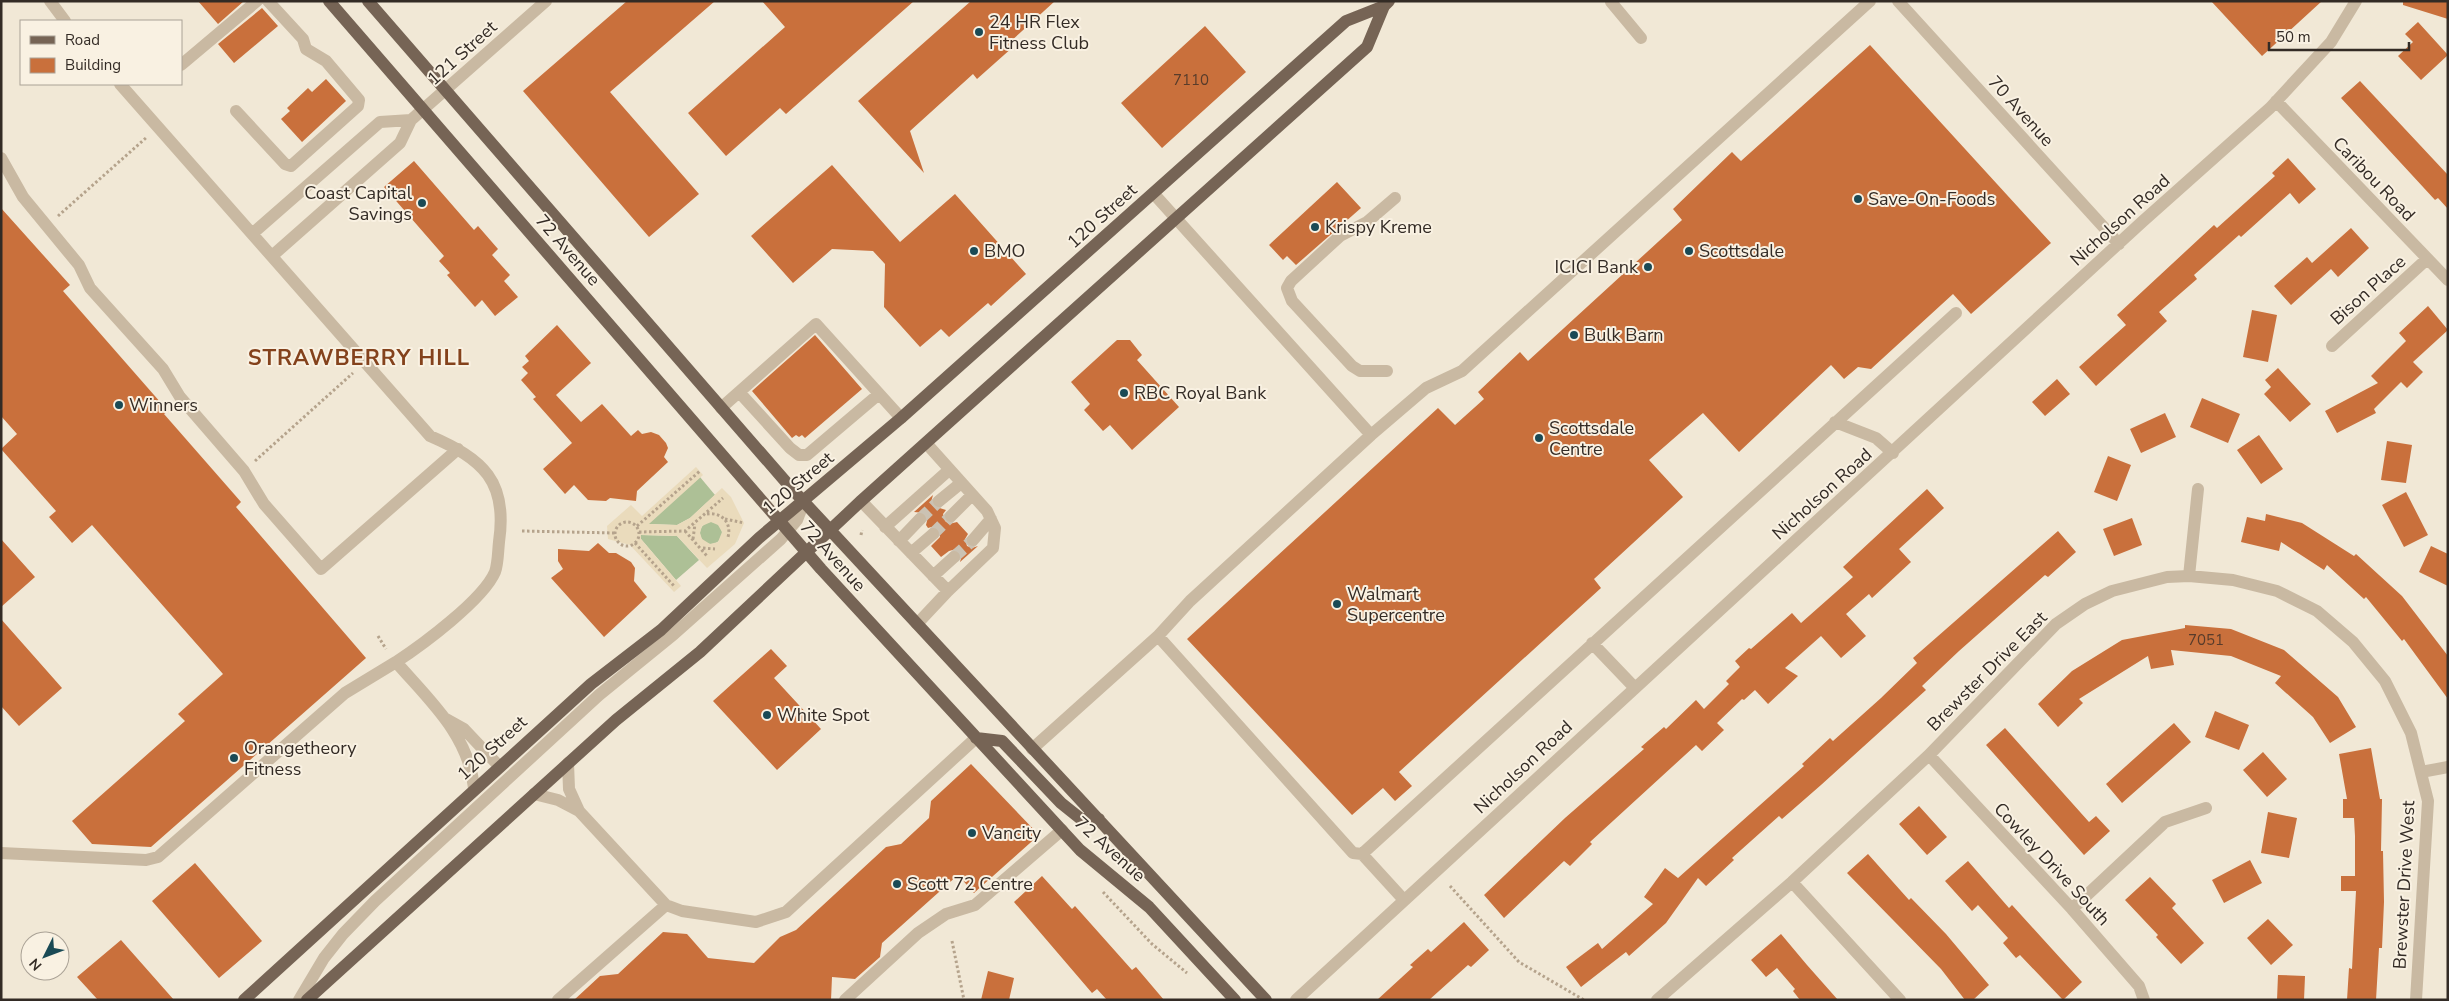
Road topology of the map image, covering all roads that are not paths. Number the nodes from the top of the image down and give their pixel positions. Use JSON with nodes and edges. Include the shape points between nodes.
{"nodes":[{"id":1,"x":50,"y":1,"type":"edge"},
{"id":2,"x":257,"y":1,"type":"edge"},
{"id":3,"x":268,"y":1,"type":"edge"},
{"id":4,"x":329,"y":1,"type":"edge"},
{"id":5,"x":368,"y":1,"type":"edge"},
{"id":6,"x":546,"y":1,"type":"edge"},
{"id":7,"x":1870,"y":1,"type":"edge"},
{"id":8,"x":1898,"y":1,"type":"edge"},
{"id":9,"x":2356,"y":1,"type":"edge"},
{"id":10,"x":1611,"y":2,"type":"edge"},
{"id":11,"x":1386,"y":4,"type":"edge"},
{"id":12,"x":64,"y":20,"type":"edge"},
{"id":13,"x":1641,"y":38,"type":"dead end"},
{"id":14,"x":182,"y":64,"type":"edge"},
{"id":15,"x":121,"y":85,"type":"edge"},
{"id":16,"x":446,"y":90,"type":"junction"},
{"id":17,"x":2276,"y":101,"type":"junction"},
{"id":18,"x":424,"y":110,"type":"junction"},
{"id":19,"x":236,"y":111,"type":"dead end"},
{"id":20,"x":411,"y":120,"type":"junction"},
{"id":21,"x":1,"y":158,"type":"edge"},
{"id":22,"x":1154,"y":194,"type":"junction"},
{"id":23,"x":1395,"y":198,"type":"dead end"},
{"id":24,"x":1176,"y":218,"type":"junction"},
{"id":25,"x":252,"y":234,"type":"junction"},
{"id":26,"x":2119,"y":244,"type":"junction"},
{"id":27,"x":272,"y":256,"type":"junction"},
{"id":28,"x":2427,"y":259,"type":"junction"},
{"id":29,"x":2448,"y":280,"type":"edge"},
{"id":30,"x":1956,"y":312,"type":"dead end"},
{"id":31,"x":2332,"y":346,"type":"dead end"},
{"id":32,"x":1387,"y":371,"type":"dead end"},
{"id":33,"x":739,"y":392,"type":"junction"},
{"id":34,"x":879,"y":394,"type":"junction"},
{"id":35,"x":721,"y":408,"type":"junction"},
{"id":36,"x":901,"y":418,"type":"junction"},
{"id":37,"x":1835,"y":422,"type":"junction"},
{"id":38,"x":1371,"y":435,"type":"junction"},
{"id":39,"x":926,"y":443,"type":"junction"},
{"id":40,"x":458,"y":449,"type":"junction"},
{"id":41,"x":1893,"y":453,"type":"junction"},
{"id":42,"x":949,"y":470,"type":"junction"},
{"id":43,"x":961,"y":482,"type":"junction"},
{"id":44,"x":2198,"y":489,"type":"dead end"},
{"id":45,"x":972,"y":495,"type":"junction"},
{"id":46,"x":861,"y":501,"type":"junction"},
{"id":47,"x":804,"y":502,"type":"junction"},
{"id":48,"x":939,"y":502,"type":"tunnel mouth"},
{"id":49,"x":951,"y":516,"type":"tunnel mouth"},
{"id":50,"x":920,"y":519,"type":"tunnel mouth"},
{"id":51,"x":991,"y":520,"type":"junction"},
{"id":52,"x":886,"y":526,"type":"junction"},
{"id":53,"x":784,"y":527,"type":"junction"},
{"id":54,"x":830,"y":531,"type":"junction"},
{"id":55,"x":933,"y":534,"type":"tunnel mouth"},
{"id":56,"x":973,"y":540,"type":"tunnel mouth"},
{"id":57,"x":899,"y":541,"type":"junction"},
{"id":58,"x":808,"y":553,"type":"junction"},
{"id":59,"x":911,"y":554,"type":"junction"},
{"id":60,"x":954,"y":557,"type":"tunnel mouth"},
{"id":61,"x":933,"y":576,"type":"junction"},
{"id":62,"x":2189,"y":576,"type":"junction"},
{"id":63,"x":948,"y":592,"type":"junction"},
{"id":64,"x":916,"y":624,"type":"junction"},
{"id":65,"x":1158,"y":636,"type":"junction"},
{"id":66,"x":1592,"y":643,"type":"junction"},
{"id":67,"x":396,"y":662,"type":"junction"},
{"id":68,"x":1635,"y":688,"type":"junction"},
{"id":69,"x":446,"y":719,"type":"junction"},
{"id":70,"x":976,"y":738,"type":"junction"},
{"id":71,"x":1032,"y":749,"type":"junction"},
{"id":72,"x":1929,"y":755,"type":"junction"},
{"id":73,"x":568,"y":763,"type":"junction"},
{"id":74,"x":499,"y":766,"type":"junction"},
{"id":75,"x":2448,"y":767,"type":"edge"},
{"id":76,"x":2421,"y":772,"type":"junction"},
{"id":77,"x":474,"y":788,"type":"junction"},
{"id":78,"x":534,"y":794,"type":"junction"},
{"id":79,"x":2206,"y":808,"type":"dead end"},
{"id":80,"x":579,"y":811,"type":"junction"},
{"id":81,"x":1099,"y":819,"type":"junction"},
{"id":82,"x":1062,"y":830,"type":"junction"},
{"id":83,"x":1,"y":853,"type":"edge"},
{"id":84,"x":1362,"y":854,"type":"junction"},
{"id":85,"x":1792,"y":882,"type":"junction"},
{"id":86,"x":1404,"y":900,"type":"junction"},
{"id":87,"x":666,"y":905,"type":"junction"},
{"id":88,"x":2072,"y":909,"type":"junction"},
{"id":89,"x":244,"y":1000,"type":"edge"},
{"id":90,"x":299,"y":1000,"type":"edge"},
{"id":91,"x":307,"y":1000,"type":"edge"},
{"id":92,"x":558,"y":1000,"type":"edge"},
{"id":93,"x":845,"y":1000,"type":"edge"},
{"id":94,"x":1235,"y":1000,"type":"edge"},
{"id":95,"x":1266,"y":1000,"type":"edge"},
{"id":96,"x":1296,"y":1000,"type":"edge"},
{"id":97,"x":1657,"y":1000,"type":"edge"},
{"id":98,"x":1900,"y":1000,"type":"edge"},
{"id":99,"x":2144,"y":1000,"type":"edge"},
{"id":100,"x":2416,"y":1000,"type":"edge"}],
"edges":[{"from":1,"to":12,"type":"street"},
{"from":2,"to":14,"type":"street"},
{"from":3,"to":19,"type":"street","via":[[303,39],[306,49],[326,61],[359,100],[358,106],[291,166],[285,164]]},
{"from":4,"to":18,"type":"main road","name":"72 Avenue"},
{"from":5,"to":16,"type":"main road","name":"72 Avenue"},
{"from":6,"to":16,"type":"street","name":"121 Street"},
{"from":7,"to":38,"type":"street","via":[[1462,371],[1426,388]]},
{"from":8,"to":26,"type":"street","name":"70 Avenue"},
{"from":9,"to":17,"type":"street","name":"Nicholson Road","via":[[2331,42]]},
{"from":10,"to":13,"type":"street"},
{"from":11,"to":22,"type":"main road","name":"120 Street","via":[[1346,21]]},
{"from":11,"to":24,"type":"main road","name":"120 Street","via":[[1367,47]]},
{"from":15,"to":25,"type":"street"},
{"from":16,"to":18,"type":"street","name":"121 Street"},
{"from":16,"to":35,"type":"main road","name":"72 Avenue"},
{"from":17,"to":26,"type":"street","name":"Nicholson Road"},
{"from":17,"to":28,"type":"street","name":"Caribou Road"},
{"from":18,"to":20,"type":"street","name":"121 Street"},
{"from":18,"to":53,"type":"main road","name":"72 Avenue"},
{"from":20,"to":25,"type":"street","via":[[380,122]]},
{"from":20,"to":27,"type":"street","via":[[400,143]]},
{"from":21,"to":40,"type":"street","via":[[23,197],[79,265],[90,288],[163,369],[180,397],[244,471],[264,504],[322,570]]},
{"from":22,"to":24,"type":"street"},
{"from":22,"to":36,"type":"main road","name":"120 Street"},
{"from":23,"to":32,"type":"street","via":[[1367,222],[1340,236],[1287,288],[1292,301],[1352,366],[1360,371]]},
{"from":24,"to":38,"type":"street"},
{"from":24,"to":39,"type":"main road","name":"120 Street"},
{"from":25,"to":27,"type":"street"},
{"from":26,"to":41,"type":"street","name":"Nicholson Road"},
{"from":27,"to":40,"type":"street","via":[[430,436]]},
{"from":28,"to":29,"type":"street","name":"Caribou Road"},
{"from":28,"to":31,"type":"street","name":"Bison Place"},
{"from":30,"to":37,"type":"street"},
{"from":33,"to":34,"type":"street","via":[[799,455],[807,455]]},
{"from":33,"to":34,"type":"street","via":[[816,324]]},
{"from":33,"to":35,"type":"street"},
{"from":34,"to":36,"type":"street"},
{"from":35,"to":47,"type":"main road","name":"72 Avenue"},
{"from":36,"to":47,"type":"main road","name":"120 Street"},
{"from":37,"to":41,"type":"street","via":[[1876,438]]},
{"from":37,"to":66,"type":"street"},
{"from":38,"to":65,"type":"street","via":[[1190,601]]},
{"from":39,"to":42,"type":"street"},
{"from":39,"to":46,"type":"main road","name":"120 Street"},
{"from":40,"to":67,"type":"street","via":[[470,456],[493,480],[502,509],[495,572],[476,598]]},
{"from":41,"to":68,"type":"street","name":"Nicholson Road"},
{"from":42,"to":43,"type":"street"},
{"from":42,"to":52,"type":"street"},
{"from":43,"to":45,"type":"street"},
{"from":43,"to":48,"type":"street"},
{"from":44,"to":62,"type":"street"},
{"from":45,"to":49,"type":"street"},
{"from":45,"to":51,"type":"street"},
{"from":46,"to":52,"type":"street"},
{"from":46,"to":54,"type":"main road","name":"120 Street"},
{"from":47,"to":53,"type":"main road","name":"120 Street"},
{"from":47,"to":54,"type":"main road","name":"72 Avenue"},
{"from":50,"to":57,"type":"street"},
{"from":51,"to":56,"type":"street"},
{"from":51,"to":63,"type":"street","via":[[995,528],[993,548]]},
{"from":52,"to":57,"type":"street"},
{"from":53,"to":58,"type":"main road","name":"72 Avenue"},
{"from":53,"to":74,"type":"main road","name":"120 Street","via":[[759,538],[660,630],[590,684]]},
{"from":53,"to":90,"type":"street","via":[[674,634],[599,695],[375,901],[324,958]]},
{"from":54,"to":58,"type":"main road","name":"120 Street"},
{"from":54,"to":64,"type":"main road","name":"72 Avenue"},
{"from":55,"to":59,"type":"street"},
{"from":57,"to":59,"type":"street"},
{"from":58,"to":70,"type":"main road","name":"72 Avenue"},
{"from":58,"to":73,"type":"main road","name":"120 Street","via":[[700,652]]},
{"from":59,"to":61,"type":"street"},
{"from":60,"to":61,"type":"street"},
{"from":61,"to":63,"type":"street"},
{"from":62,"to":72,"type":"street","name":"Brewster Drive East","via":[[2167,577],[2112,591],[2085,604],[2056,624]]},
{"from":62,"to":76,"type":"street","name":"Brewster Drive East","via":[[2233,580],[2277,590],[2317,611],[2339,629],[2385,681],[2411,733]]},
{"from":63,"to":64,"type":"street"},
{"from":64,"to":71,"type":"main road","name":"72 Avenue"},
{"from":65,"to":71,"type":"street"},
{"from":65,"to":84,"type":"street","via":[[1353,853]]},
{"from":66,"to":68,"type":"street"},
{"from":66,"to":84,"type":"street"},
{"from":67,"to":69,"type":"street"},
{"from":67,"to":83,"type":"street","via":[[345,693],[158,858]]},
{"from":68,"to":86,"type":"street","name":"Nicholson Road"},
{"from":69,"to":74,"type":"street","via":[[464,729]]},
{"from":69,"to":77,"type":"street","via":[[470,762]]},
{"from":70,"to":81,"type":"main road","via":[[1002,741],[1061,803],[1081,819]]},
{"from":70,"to":82,"type":"main road","name":"72 Avenue"},
{"from":70,"to":87,"type":"street","via":[[786,912],[756,922],[682,911]]},
{"from":71,"to":81,"type":"main road","name":"72 Avenue"},
{"from":72,"to":85,"type":"street","name":"Brewster Drive East"},
{"from":72,"to":88,"type":"street","name":"Cowley Drive South"},
{"from":73,"to":78,"type":"main road","name":"120 Street"},
{"from":73,"to":80,"type":"street","via":[[569,789]]},
{"from":74,"to":77,"type":"main road","name":"120 Street"},
{"from":75,"to":76,"type":"street"},
{"from":76,"to":100,"type":"street","name":"Brewster Drive West","via":[[2428,801]]},
{"from":77,"to":89,"type":"main road","name":"120 Street"},
{"from":78,"to":80,"type":"street","via":[[558,800]]},
{"from":78,"to":91,"type":"main road","name":"120 Street"},
{"from":79,"to":88,"type":"street","via":[[2165,822]]},
{"from":80,"to":87,"type":"street"},
{"from":81,"to":95,"type":"main road","name":"72 Avenue"},
{"from":82,"to":93,"type":"street","via":[[975,905],[946,914],[918,933]]},
{"from":82,"to":94,"type":"main road","name":"72 Avenue","via":[[1080,850],[1149,907]]},
{"from":84,"to":86,"type":"street"},
{"from":85,"to":97,"type":"street","name":"Brewster Drive East"},
{"from":85,"to":98,"type":"street"},
{"from":86,"to":96,"type":"street","name":"Nicholson Road"},
{"from":87,"to":92,"type":"street"},
{"from":88,"to":99,"type":"street","name":"Cowley Drive South","via":[[2139,986]]}]}
